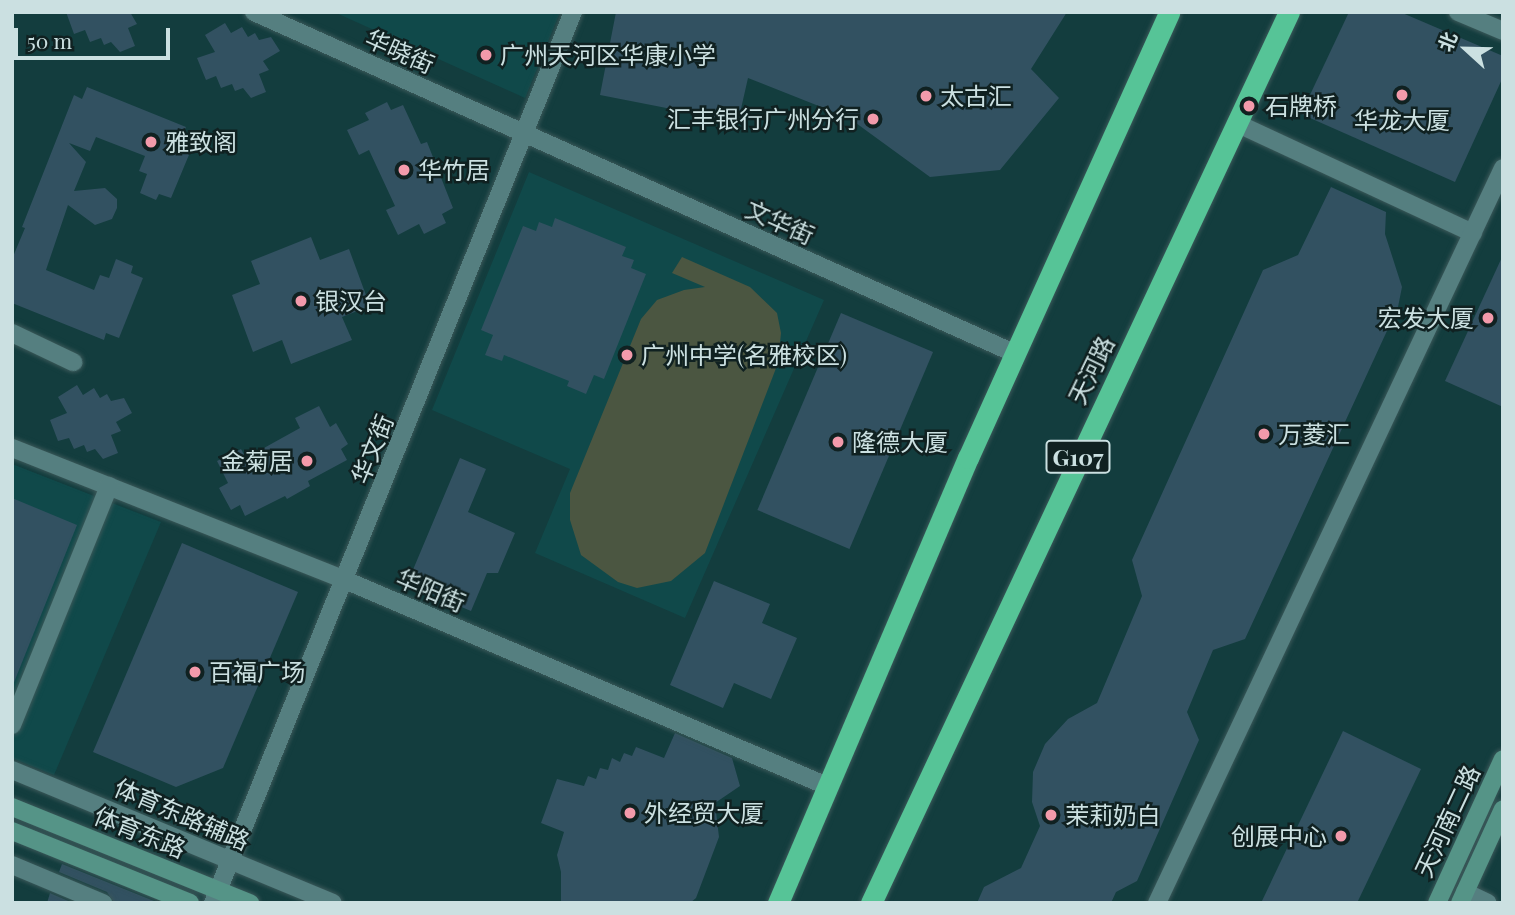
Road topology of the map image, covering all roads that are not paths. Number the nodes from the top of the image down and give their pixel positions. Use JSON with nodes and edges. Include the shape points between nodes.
{"nodes":[{"id":1,"x":254,"y":12,"type":"edge"},
{"id":2,"x":573,"y":12,"type":"edge"},
{"id":3,"x":1169,"y":12,"type":"edge"},
{"id":4,"x":1289,"y":12,"type":"edge"},
{"id":5,"x":1458,"y":12,"type":"edge"},
{"id":6,"x":1503,"y":31,"type":"edge"},
{"id":7,"x":1238,"y":124,"type":"junction"},
{"id":8,"x":526,"y":135,"type":"junction"},
{"id":9,"x":1503,"y":168,"type":"edge"},
{"id":10,"x":1473,"y":233,"type":"junction"},
{"id":11,"x":12,"y":333,"type":"edge"},
{"id":12,"x":1014,"y":353,"type":"junction"},
{"id":13,"x":73,"y":362,"type":"dead end"},
{"id":14,"x":12,"y":448,"type":"edge"},
{"id":15,"x":109,"y":486,"type":"junction"},
{"id":16,"x":345,"y":580,"type":"junction"},
{"id":17,"x":12,"y":725,"type":"edge"},
{"id":18,"x":1503,"y":759,"type":"edge"},
{"id":19,"x":12,"y":770,"type":"edge"},
{"id":20,"x":827,"y":786,"type":"junction"},
{"id":21,"x":12,"y":807,"type":"edge"},
{"id":22,"x":1503,"y":809,"type":"edge"},
{"id":23,"x":12,"y":831,"type":"edge"},
{"id":24,"x":230,"y":861,"type":"junction"},
{"id":25,"x":12,"y":865,"type":"edge"},
{"id":26,"x":215,"y":896,"type":"edge"},
{"id":27,"x":1463,"y":897,"type":"edge"},
{"id":28,"x":103,"y":903,"type":"edge"},
{"id":29,"x":190,"y":903,"type":"edge"},
{"id":30,"x":250,"y":903,"type":"edge"},
{"id":31,"x":333,"y":903,"type":"edge"},
{"id":32,"x":778,"y":903,"type":"edge"},
{"id":33,"x":871,"y":903,"type":"edge"},
{"id":34,"x":1157,"y":903,"type":"edge"},
{"id":35,"x":1437,"y":903,"type":"edge"},
{"id":36,"x":1488,"y":903,"type":"edge"}],
"edges":[{"from":1,"to":8,"type":"street","name":"华晓街"},
{"from":2,"to":8,"type":"street","name":"华文街"},
{"from":3,"to":12,"type":"highway"},
{"from":4,"to":7,"type":"highway","name":"天河路","number":"G107"},
{"from":5,"to":6,"type":"street"},
{"from":7,"to":10,"type":"street"},
{"from":7,"to":33,"type":"highway","name":"天河路","number":"G107"},
{"from":8,"to":12,"type":"street","name":"文华街"},
{"from":8,"to":16,"type":"street","name":"华文街"},
{"from":9,"to":10,"type":"street"},
{"from":10,"to":34,"type":"street"},
{"from":11,"to":13,"type":"street"},
{"from":12,"to":20,"type":"highway"},
{"from":14,"to":15,"type":"street","name":"华阳街"},
{"from":15,"to":16,"type":"street","name":"华阳街"},
{"from":15,"to":17,"type":"street"},
{"from":16,"to":20,"type":"street","name":"华阳街"},
{"from":16,"to":24,"type":"street","name":"华文街"},
{"from":18,"to":35,"type":"main road","name":"天河南二路"},
{"from":19,"to":24,"type":"street","name":"体育东路辅路"},
{"from":20,"to":32,"type":"highway"},
{"from":21,"to":26,"type":"main road","name":"体育东路"},
{"from":22,"to":27,"type":"main road","name":"天河南二路"},
{"from":23,"to":29,"type":"main road","name":"体育东路"},
{"from":24,"to":26,"type":"street","name":"华文街"},
{"from":24,"to":31,"type":"street","name":"体育东路辅路"},
{"from":25,"to":28,"type":"street"},
{"from":26,"to":30,"type":"main road","name":"体育东路"},
{"from":27,"to":36,"type":"street"}]}
